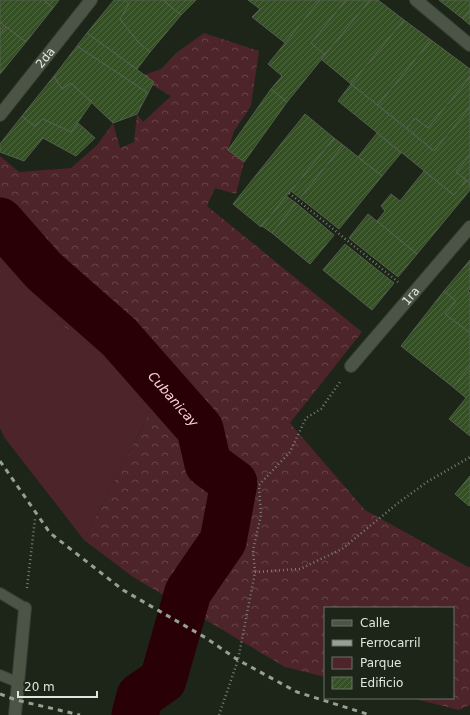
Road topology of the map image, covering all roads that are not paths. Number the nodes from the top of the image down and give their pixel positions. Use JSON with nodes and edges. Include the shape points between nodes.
{"nodes":[{"id":1,"x":91,"y":0,"type":"edge"},
{"id":2,"x":416,"y":0,"type":"edge"},
{"id":3,"x":470,"y":45,"type":"edge"},
{"id":4,"x":0,"y":115,"type":"edge"},
{"id":5,"x":470,"y":227,"type":"edge"},
{"id":6,"x":351,"y":366,"type":"road end"},
{"id":7,"x":0,"y":593,"type":"edge"},
{"id":8,"x":25,"y":608,"type":"joint"},
{"id":9,"x":0,"y":675,"type":"edge"},
{"id":10,"x":17,"y":682,"type":"junction"},
{"id":11,"x":14,"y":715,"type":"edge"}],
"edges":[{"from":1,"to":4,"type":"street","name":"2da"},
{"from":2,"to":3,"type":"street"},
{"from":5,"to":6,"type":"street","name":"1ra"},
{"from":7,"to":8,"type":"lane"},
{"from":8,"to":10,"type":"street"},
{"from":9,"to":10,"type":"lane"},
{"from":10,"to":11,"type":"street"}]}
